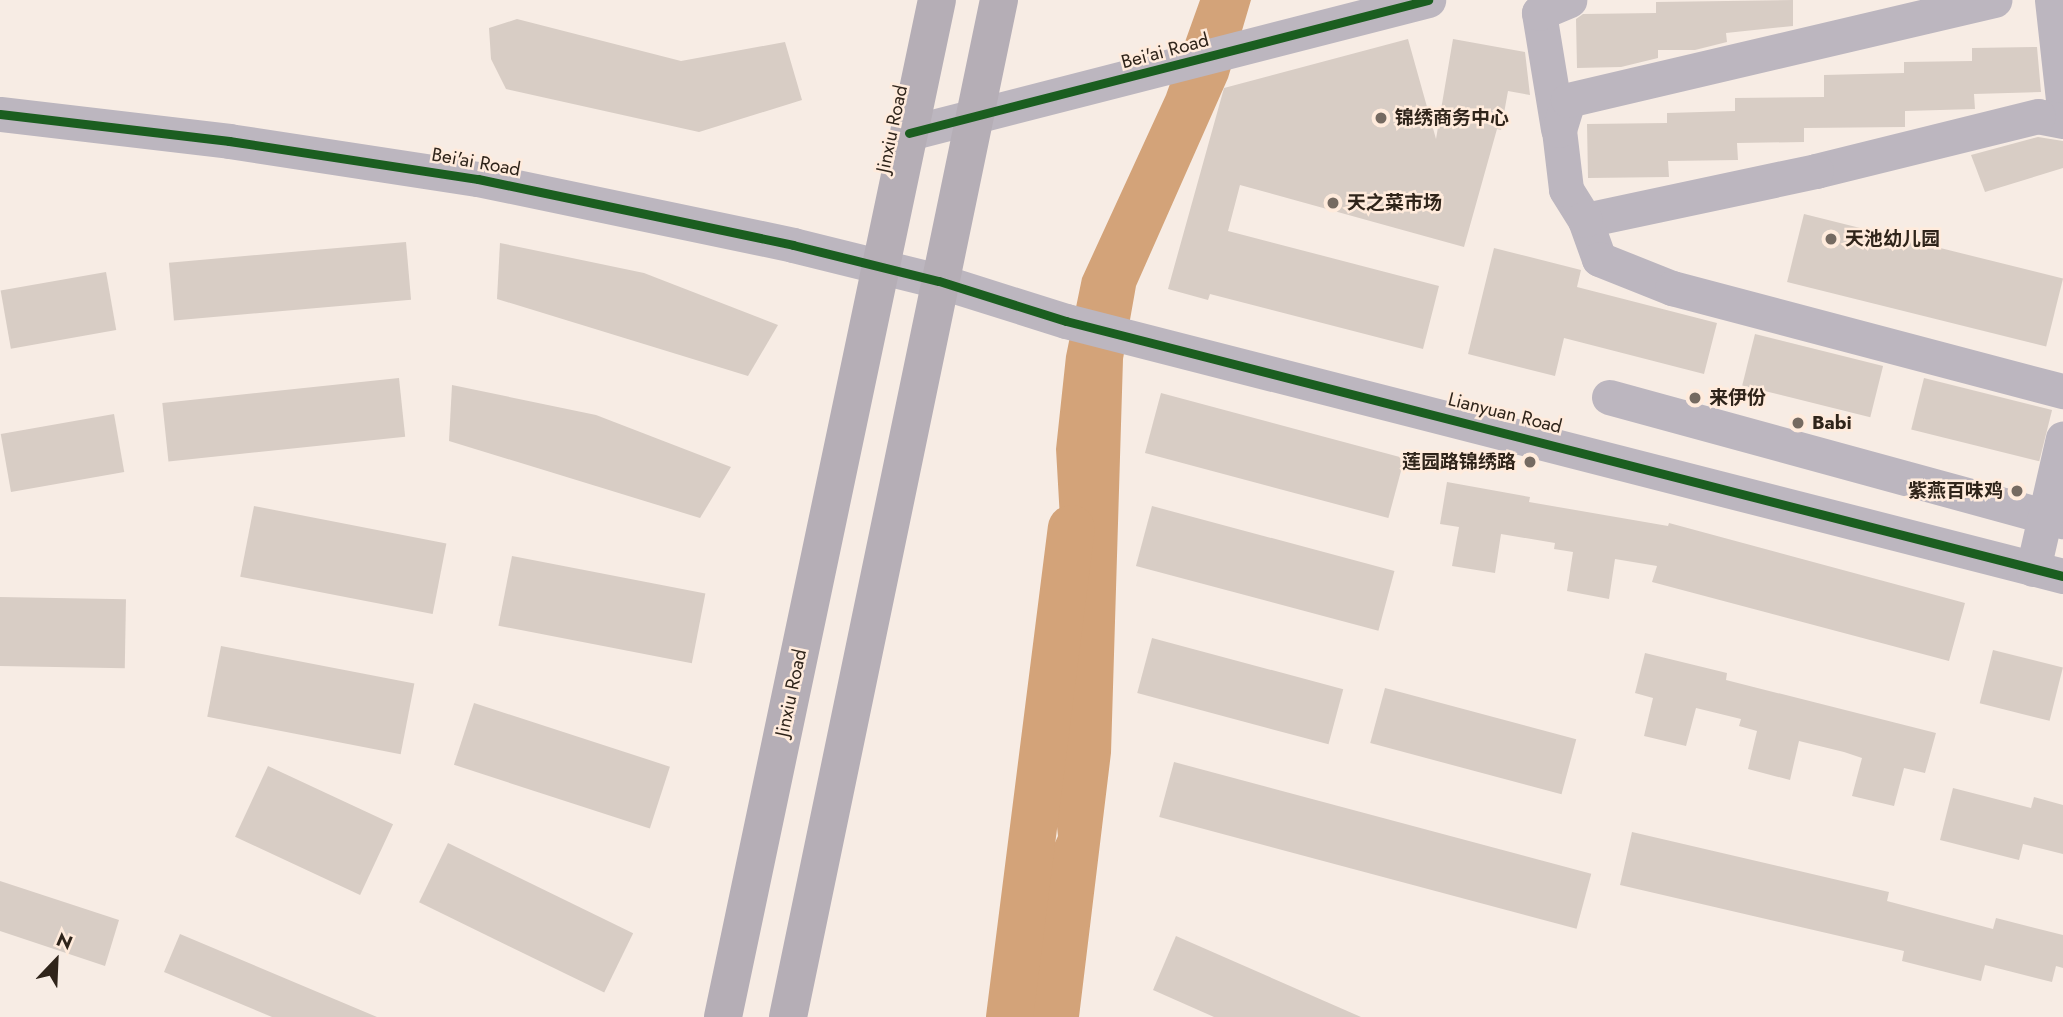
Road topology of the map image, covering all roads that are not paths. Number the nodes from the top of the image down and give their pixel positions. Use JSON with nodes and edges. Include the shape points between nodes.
{"nodes":[{"id":1,"x":937,"y":0,"type":"edge"},
{"id":2,"x":999,"y":0,"type":"edge"},
{"id":3,"x":1428,"y":0,"type":"edge"},
{"id":4,"x":1569,"y":0,"type":"edge"},
{"id":5,"x":1994,"y":0,"type":"edge"},
{"id":6,"x":2053,"y":0,"type":"edge"},
{"id":7,"x":2063,"y":100,"type":"edge"},
{"id":8,"x":0,"y":114,"type":"edge"},
{"id":9,"x":973,"y":120,"type":"junction"},
{"id":10,"x":2063,"y":121,"type":"edge"},
{"id":11,"x":1559,"y":130,"type":"junction"},
{"id":12,"x":909,"y":133,"type":"junction"},
{"id":13,"x":1585,"y":220,"type":"junction"},
{"id":14,"x":881,"y":266,"type":"junction"},
{"id":15,"x":939,"y":281,"type":"junction"},
{"id":16,"x":2063,"y":391,"type":"edge"},
{"id":17,"x":1609,"y":397,"type":"dead end"},
{"id":18,"x":2063,"y":438,"type":"edge"},
{"id":19,"x":2055,"y":519,"type":"edge"},
{"id":20,"x":2048,"y":573,"type":"edge"},
{"id":21,"x":723,"y":1017,"type":"edge"},
{"id":22,"x":788,"y":1017,"type":"edge"}],
"edges":[{"from":1,"to":12,"type":"main road","name":"Jinxiu Road"},
{"from":2,"to":9,"type":"main road"},
{"from":3,"to":9,"type":"street","name":"Bei'ai Road"},
{"from":4,"to":11,"type":"street","via":[[1539,13]]},
{"from":5,"to":11,"type":"street","via":[[1568,100]]},
{"from":6,"to":7,"type":"street"},
{"from":8,"to":14,"type":"street","name":"Bei'ai Road","via":[[229,141],[478,179]]},
{"from":9,"to":12,"type":"street","name":"Bei'ai Road"},
{"from":9,"to":15,"type":"main road"},
{"from":10,"to":13,"type":"street","via":[[2038,116],[1816,171]]},
{"from":11,"to":13,"type":"street","via":[[1566,189]]},
{"from":12,"to":14,"type":"main road","name":"Jinxiu Road"},
{"from":13,"to":16,"type":"street","via":[[1599,259],[1672,288]]},
{"from":14,"to":15,"type":"street","name":"Bei'ai Road"},
{"from":14,"to":21,"type":"main road","name":"Jinxiu Road"},
{"from":15,"to":20,"type":"street","name":"Lianyuan Road","via":[[1066,321]]},
{"from":15,"to":22,"type":"main road"},
{"from":17,"to":19,"type":"street"},
{"from":18,"to":19,"type":"street"},
{"from":19,"to":20,"type":"street"}]}
